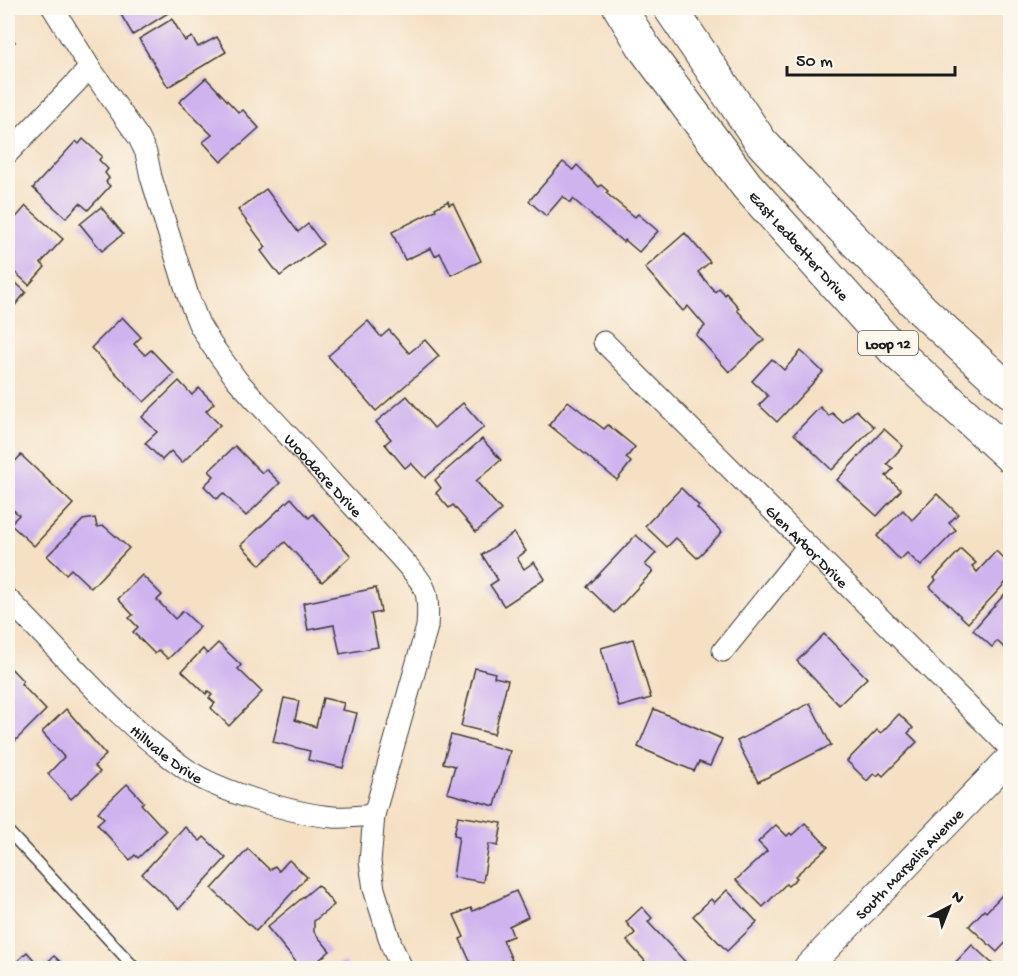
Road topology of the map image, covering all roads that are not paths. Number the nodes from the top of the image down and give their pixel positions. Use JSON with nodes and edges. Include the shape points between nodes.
{"nodes":[{"id":1,"x":53,"y":8,"type":"edge"},
{"id":2,"x":620,"y":8,"type":"edge"},
{"id":3,"x":670,"y":8,"type":"edge"},
{"id":4,"x":90,"y":68,"type":"junction"},
{"id":5,"x":8,"y":153,"type":"edge"},
{"id":6,"x":820,"y":205,"type":"junction"},
{"id":7,"x":785,"y":228,"type":"junction"},
{"id":8,"x":604,"y":342,"type":"dead end"},
{"id":9,"x":1011,"y":391,"type":"edge"},
{"id":10,"x":1011,"y":456,"type":"edge"},
{"id":11,"x":807,"y":547,"type":"junction"},
{"id":12,"x":8,"y":599,"type":"edge"},
{"id":13,"x":723,"y":651,"type":"dead end"},
{"id":14,"x":1011,"y":748,"type":"edge"},
{"id":15,"x":1011,"y":758,"type":"edge"},
{"id":16,"x":374,"y":815,"type":"junction"},
{"id":17,"x":8,"y":831,"type":"edge"},
{"id":18,"x":135,"y":969,"type":"edge"},
{"id":19,"x":402,"y":969,"type":"edge"},
{"id":20,"x":807,"y":969,"type":"edge"}],
"edges":[{"from":1,"to":4,"type":"street","name":"Woodacre Drive"},
{"from":2,"to":7,"type":"main road","name":"East Ledbetter Drive","number":"Loop 12","via":[[706,134]]},
{"from":3,"to":6,"type":"main road","number":"Loop 12","via":[[761,142]]},
{"from":4,"to":5,"type":"street"},
{"from":4,"to":16,"type":"street","name":"Woodacre Drive","via":[[146,153],[189,299],[211,344],[237,380],[400,557],[428,593],[427,627]]},
{"from":6,"to":7,"type":"main road"},
{"from":6,"to":9,"type":"main road","number":"Loop 12","via":[[924,312]]},
{"from":7,"to":10,"type":"main road","name":"East Ledbetter Drive","number":"Loop 12","via":[[895,351]]},
{"from":8,"to":11,"type":"street","name":"Glen Arbor Drive"},
{"from":11,"to":13,"type":"street"},
{"from":11,"to":14,"type":"street","name":"Glen Arbor Drive"},
{"from":12,"to":16,"type":"street","name":"Hillvale Drive","via":[[128,724],[188,771],[244,796],[309,814],[334,818]]},
{"from":15,"to":20,"type":"street","name":"South Marsalis Avenue"},
{"from":16,"to":19,"type":"street","name":"Woodacre Drive","via":[[370,862],[374,889]]},
{"from":17,"to":18,"type":"lane"}]}
